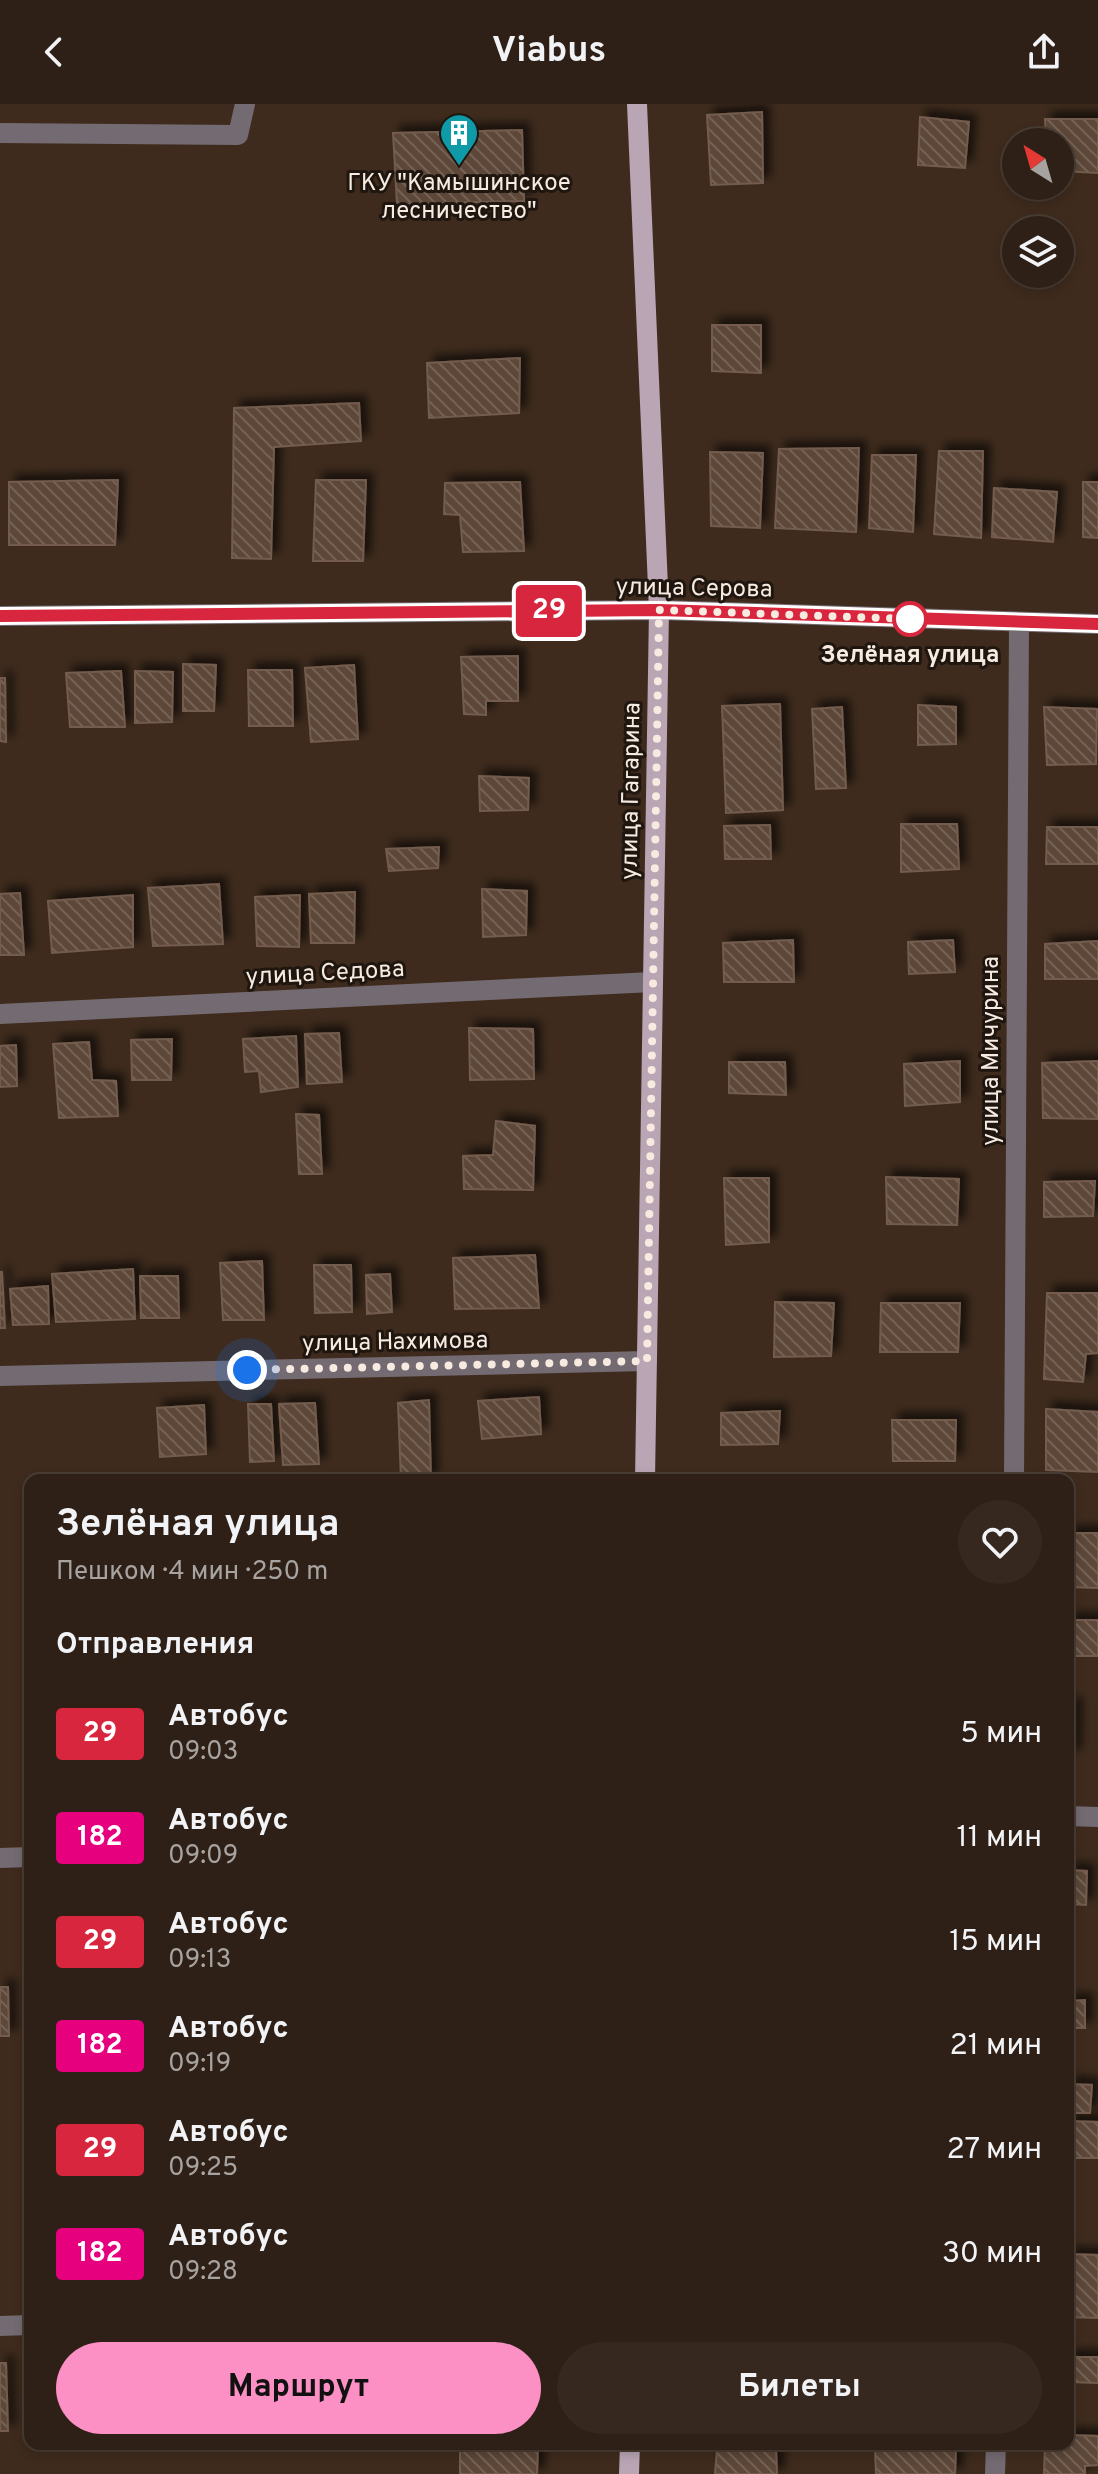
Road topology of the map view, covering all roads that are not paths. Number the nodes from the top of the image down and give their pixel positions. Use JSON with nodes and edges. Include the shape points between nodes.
{"nodes":[{"id":1,"x":245,"y":104,"type":"edge"},
{"id":2,"x":637,"y":104,"type":"edge"},
{"id":3,"x":0,"y":133,"type":"edge"},
{"id":4,"x":659,"y":610,"type":"junction"},
{"id":5,"x":0,"y":616,"type":"edge"},
{"id":6,"x":1019,"y":622,"type":"junction"},
{"id":7,"x":1098,"y":624,"type":"edge"},
{"id":8,"x":653,"y":982,"type":"junction"},
{"id":9,"x":0,"y":1014,"type":"edge"},
{"id":10,"x":647,"y":1361,"type":"junction"},
{"id":11,"x":0,"y":1376,"type":"edge"},
{"id":12,"x":645,"y":1474,"type":"edge"},
{"id":13,"x":1014,"y":1474,"type":"edge"},
{"id":14,"x":1074,"y":1816,"type":"edge"},
{"id":15,"x":1098,"y":1817,"type":"edge"},
{"id":16,"x":24,"y":1857,"type":"edge"},
{"id":17,"x":0,"y":1858,"type":"edge"},
{"id":18,"x":24,"y":2325,"type":"edge"},
{"id":19,"x":0,"y":2326,"type":"edge"},
{"id":20,"x":630,"y":2450,"type":"edge"},
{"id":21,"x":996,"y":2450,"type":"edge"},
{"id":22,"x":629,"y":2474,"type":"edge"},
{"id":23,"x":995,"y":2474,"type":"edge"}],
"edges":[{"from":1,"to":3,"type":"street","via":[[238,135]]},
{"from":2,"to":4,"type":"main road","name":"улица Гагарина"},
{"from":4,"to":5,"type":"street","name":"улица Серова"},
{"from":4,"to":6,"type":"street","name":"улица Серова"},
{"from":4,"to":8,"type":"main road","name":"улица Гагарина"},
{"from":6,"to":7,"type":"street","name":"улица Серова"},
{"from":6,"to":13,"type":"street","name":"улица Мичурина"},
{"from":8,"to":9,"type":"street","name":"улица Седова"},
{"from":8,"to":10,"type":"main road","name":"улица Гагарина"},
{"from":10,"to":11,"type":"street","name":"улица Нахимова"},
{"from":10,"to":12,"type":"main road","name":"улица Гагарина"},
{"from":14,"to":15,"type":"street"},
{"from":16,"to":17,"type":"street"},
{"from":18,"to":19,"type":"street"},
{"from":20,"to":22,"type":"main road"},
{"from":21,"to":23,"type":"street"}]}
